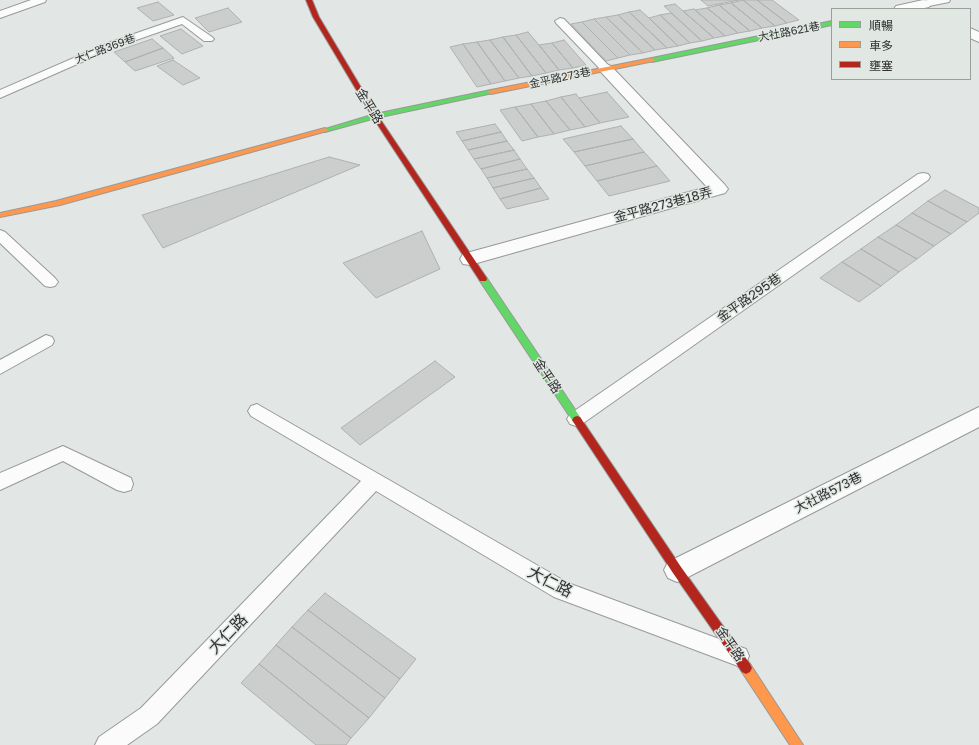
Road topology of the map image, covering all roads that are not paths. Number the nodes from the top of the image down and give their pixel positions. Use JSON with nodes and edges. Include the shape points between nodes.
{"nodes":[{"id":1,"x":42,"y":0,"type":"edge"},
{"id":2,"x":309,"y":0,"type":"edge"},
{"id":3,"x":945,"y":0,"type":"edge"},
{"id":4,"x":924,"y":4,"type":"edge"},
{"id":5,"x":906,"y":8,"type":"edge"},
{"id":6,"x":0,"y":15,"type":"edge"},
{"id":7,"x":560,"y":21,"type":"dead end"},
{"id":8,"x":831,"y":23,"type":"edge"},
{"id":9,"x":208,"y":39,"type":"dead end"},
{"id":10,"x":746,"y":40,"type":"joint"},
{"id":11,"x":606,"y":69,"type":"junction"},
{"id":12,"x":0,"y":94,"type":"edge"},
{"id":13,"x":375,"y":116,"type":"junction"},
{"id":14,"x":923,"y":177,"type":"dead end"},
{"id":15,"x":0,"y":215,"type":"edge"},
{"id":16,"x":0,"y":235,"type":"edge"},
{"id":17,"x":470,"y":258,"type":"junction"},
{"id":18,"x":50,"y":282,"type":"dead end"},
{"id":19,"x":46,"y":341,"type":"dead end"},
{"id":20,"x":0,"y":368,"type":"edge"},
{"id":21,"x":257,"y":411,"type":"dead end"},
{"id":22,"x":979,"y":416,"type":"edge"},
{"id":23,"x":576,"y":419,"type":"junction"},
{"id":24,"x":374,"y":480,"type":"junction"},
{"id":25,"x":0,"y":482,"type":"edge"},
{"id":26,"x":124,"y":484,"type":"dead end"},
{"id":27,"x":677,"y":570,"type":"junction"},
{"id":28,"x":739,"y":657,"type":"junction"},
{"id":29,"x":107,"y":745,"type":"edge"},
{"id":30,"x":797,"y":745,"type":"edge"}],
"edges":[{"from":1,"to":6,"type":"lane"},
{"from":2,"to":13,"type":"street","name":"金平路","via":[[316,17]]},
{"from":3,"to":4,"type":"lane"},
{"from":4,"to":5,"type":"street"},
{"from":7,"to":11,"type":"lane"},
{"from":8,"to":10,"type":"street","name":"大社路621巷"},
{"from":9,"to":12,"type":"lane","name":"大仁路369巷","via":[[183,20],[112,45]]},
{"from":10,"to":11,"type":"street","name":"金平路273巷"},
{"from":11,"to":13,"type":"street","name":"金平路273巷"},
{"from":11,"to":17,"type":"street","name":"金平路273巷18弄","via":[[719,189]]},
{"from":13,"to":15,"type":"street","name":"金平路273巷","via":[[57,203]]},
{"from":13,"to":17,"type":"street","name":"金平路"},
{"from":14,"to":23,"type":"lane","name":"金平路295巷"},
{"from":16,"to":18,"type":"lane"},
{"from":17,"to":23,"type":"street","name":"金平路"},
{"from":19,"to":20,"type":"lane"},
{"from":21,"to":24,"type":"lane","name":"大仁路"},
{"from":22,"to":27,"type":"street","name":"大社路573巷"},
{"from":23,"to":27,"type":"street","name":"金平路"},
{"from":24,"to":28,"type":"lane","name":"大仁路","via":[[561,590]]},
{"from":24,"to":29,"type":"lane","name":"大仁路","via":[[149,716]]},
{"from":25,"to":26,"type":"lane","via":[[63,453]]},
{"from":27,"to":28,"type":"street","name":"金平路"},
{"from":28,"to":30,"type":"street","name":"金平路"}]}
